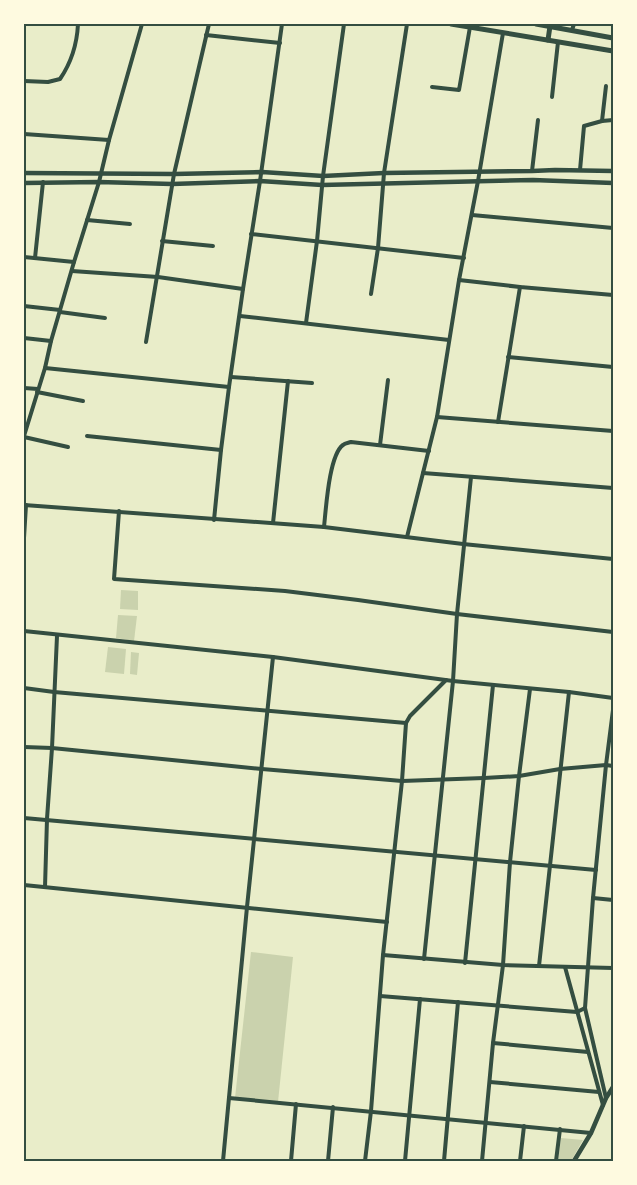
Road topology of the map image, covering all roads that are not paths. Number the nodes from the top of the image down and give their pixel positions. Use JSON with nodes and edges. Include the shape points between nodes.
{"nodes":[{"id":1,"x":78,"y":24,"type":"edge"},
{"id":2,"x":142,"y":24,"type":"edge"},
{"id":3,"x":208,"y":24,"type":"edge"},
{"id":4,"x":282,"y":24,"type":"edge"},
{"id":5,"x":344,"y":24,"type":"edge"},
{"id":6,"x":407,"y":24,"type":"edge"},
{"id":7,"x":451,"y":24,"type":"edge"},
{"id":8,"x":536,"y":24,"type":"edge"},
{"id":9,"x":574,"y":24,"type":"edge"},
{"id":10,"x":550,"y":26,"type":"junction"},
{"id":11,"x":470,"y":27,"type":"junction"},
{"id":12,"x":572,"y":30,"type":"junction"},
{"id":13,"x":503,"y":32,"type":"junction"},
{"id":14,"x":206,"y":36,"type":"junction"},
{"id":15,"x":613,"y":38,"type":"edge"},
{"id":16,"x":548,"y":40,"type":"junction"},
{"id":17,"x":558,"y":42,"type":"junction"},
{"id":18,"x":280,"y":43,"type":"junction"},
{"id":19,"x":613,"y":51,"type":"edge"},
{"id":20,"x":24,"y":81,"type":"edge"},
{"id":21,"x":606,"y":86,"type":"dead end"},
{"id":22,"x":432,"y":87,"type":"dead end"},
{"id":23,"x":552,"y":97,"type":"dead end"},
{"id":24,"x":538,"y":120,"type":"dead end"},
{"id":25,"x":613,"y":120,"type":"edge"},
{"id":26,"x":602,"y":121,"type":"junction"},
{"id":27,"x":24,"y":134,"type":"edge"},
{"id":28,"x":109,"y":140,"type":"junction"},
{"id":29,"x":580,"y":170,"type":"junction"},
{"id":30,"x":480,"y":171,"type":"junction"},
{"id":31,"x":532,"y":171,"type":"junction"},
{"id":32,"x":613,"y":171,"type":"edge"},
{"id":33,"x":262,"y":172,"type":"junction"},
{"id":34,"x":24,"y":173,"type":"edge"},
{"id":35,"x":102,"y":173,"type":"junction"},
{"id":36,"x":384,"y":173,"type":"junction"},
{"id":37,"x":174,"y":174,"type":"junction"},
{"id":38,"x":323,"y":176,"type":"junction"},
{"id":39,"x":260,"y":181,"type":"junction"},
{"id":40,"x":478,"y":181,"type":"junction"},
{"id":41,"x":43,"y":182,"type":"junction"},
{"id":42,"x":99,"y":182,"type":"junction"},
{"id":43,"x":24,"y":183,"type":"edge"},
{"id":44,"x":613,"y":183,"type":"edge"},
{"id":45,"x":172,"y":184,"type":"junction"},
{"id":46,"x":382,"y":184,"type":"junction"},
{"id":47,"x":322,"y":185,"type":"junction"},
{"id":48,"x":472,"y":215,"type":"junction"},
{"id":49,"x":87,"y":220,"type":"junction"},
{"id":50,"x":130,"y":224,"type":"dead end"},
{"id":51,"x":613,"y":228,"type":"edge"},
{"id":52,"x":251,"y":234,"type":"junction"},
{"id":53,"x":162,"y":241,"type":"junction"},
{"id":54,"x":317,"y":241,"type":"junction"},
{"id":55,"x":213,"y":246,"type":"dead end"},
{"id":56,"x":378,"y":248,"type":"junction"},
{"id":57,"x":24,"y":257,"type":"edge"},
{"id":58,"x":35,"y":258,"type":"junction"},
{"id":59,"x":464,"y":258,"type":"junction"},
{"id":60,"x":74,"y":262,"type":"junction"},
{"id":61,"x":72,"y":271,"type":"junction"},
{"id":62,"x":158,"y":277,"type":"junction"},
{"id":63,"x":459,"y":280,"type":"junction"},
{"id":64,"x":520,"y":287,"type":"junction"},
{"id":65,"x":242,"y":289,"type":"junction"},
{"id":66,"x":371,"y":294,"type":"dead end"},
{"id":67,"x":613,"y":295,"type":"edge"},
{"id":68,"x":24,"y":306,"type":"edge"},
{"id":69,"x":60,"y":311,"type":"junction"},
{"id":70,"x":240,"y":316,"type":"junction"},
{"id":71,"x":105,"y":318,"type":"dead end"},
{"id":72,"x":306,"y":323,"type":"junction"},
{"id":73,"x":24,"y":338,"type":"edge"},
{"id":74,"x":449,"y":340,"type":"junction"},
{"id":75,"x":51,"y":341,"type":"junction"},
{"id":76,"x":146,"y":342,"type":"dead end"},
{"id":77,"x":508,"y":358,"type":"junction"},
{"id":78,"x":613,"y":367,"type":"edge"},
{"id":79,"x":45,"y":368,"type":"junction"},
{"id":80,"x":230,"y":377,"type":"junction"},
{"id":81,"x":388,"y":380,"type":"dead end"},
{"id":82,"x":288,"y":381,"type":"junction"},
{"id":83,"x":312,"y":383,"type":"dead end"},
{"id":84,"x":229,"y":387,"type":"junction"},
{"id":85,"x":24,"y":388,"type":"edge"},
{"id":86,"x":37,"y":390,"type":"junction"},
{"id":87,"x":83,"y":401,"type":"dead end"},
{"id":88,"x":437,"y":417,"type":"junction"},
{"id":89,"x":498,"y":422,"type":"junction"},
{"id":90,"x":613,"y":430,"type":"edge"},
{"id":91,"x":87,"y":436,"type":"dead end"},
{"id":92,"x":24,"y":437,"type":"edge"},
{"id":93,"x":380,"y":445,"type":"junction"},
{"id":94,"x":68,"y":447,"type":"dead end"},
{"id":95,"x":221,"y":450,"type":"junction"},
{"id":96,"x":429,"y":451,"type":"junction"},
{"id":97,"x":423,"y":473,"type":"junction"},
{"id":98,"x":471,"y":477,"type":"junction"},
{"id":99,"x":613,"y":488,"type":"edge"},
{"id":100,"x":25,"y":505,"type":"edge"},
{"id":101,"x":119,"y":512,"type":"junction"},
{"id":102,"x":214,"y":520,"type":"junction"},
{"id":103,"x":273,"y":523,"type":"junction"},
{"id":104,"x":324,"y":527,"type":"junction"},
{"id":105,"x":407,"y":537,"type":"junction"},
{"id":106,"x":24,"y":538,"type":"edge"},
{"id":107,"x":463,"y":544,"type":"junction"},
{"id":108,"x":613,"y":559,"type":"edge"},
{"id":109,"x":457,"y":614,"type":"junction"},
{"id":110,"x":24,"y":631,"type":"edge"},
{"id":111,"x":613,"y":632,"type":"edge"},
{"id":112,"x":57,"y":636,"type":"junction"},
{"id":113,"x":273,"y":657,"type":"junction"},
{"id":114,"x":446,"y":680,"type":"junction"},
{"id":115,"x":453,"y":681,"type":"junction"},
{"id":116,"x":492,"y":685,"type":"junction"},
{"id":117,"x":24,"y":688,"type":"edge"},
{"id":118,"x":530,"y":689,"type":"junction"},
{"id":119,"x":54,"y":692,"type":"junction"},
{"id":120,"x":569,"y":692,"type":"junction"},
{"id":121,"x":613,"y":698,"type":"edge"},
{"id":122,"x":267,"y":710,"type":"junction"},
{"id":123,"x":613,"y":710,"type":"edge"},
{"id":124,"x":406,"y":723,"type":"junction"},
{"id":125,"x":24,"y":747,"type":"edge"},
{"id":126,"x":52,"y":748,"type":"junction"},
{"id":127,"x":606,"y":765,"type":"junction"},
{"id":128,"x":613,"y":766,"type":"edge"},
{"id":129,"x":262,"y":769,"type":"junction"},
{"id":130,"x":560,"y":769,"type":"junction"},
{"id":131,"x":519,"y":776,"type":"junction"},
{"id":132,"x":484,"y":778,"type":"junction"},
{"id":133,"x":442,"y":780,"type":"junction"},
{"id":134,"x":402,"y":781,"type":"junction"},
{"id":135,"x":24,"y":818,"type":"edge"},
{"id":136,"x":47,"y":819,"type":"junction"},
{"id":137,"x":254,"y":838,"type":"junction"},
{"id":138,"x":394,"y":851,"type":"junction"},
{"id":139,"x":434,"y":855,"type":"junction"},
{"id":140,"x":476,"y":859,"type":"junction"},
{"id":141,"x":510,"y":862,"type":"junction"},
{"id":142,"x":550,"y":866,"type":"junction"},
{"id":143,"x":596,"y":870,"type":"junction"},
{"id":144,"x":24,"y":885,"type":"edge"},
{"id":145,"x":45,"y":886,"type":"junction"},
{"id":146,"x":593,"y":898,"type":"junction"},
{"id":147,"x":613,"y":900,"type":"edge"},
{"id":148,"x":247,"y":907,"type":"junction"},
{"id":149,"x":387,"y":922,"type":"junction"},
{"id":150,"x":383,"y":955,"type":"junction"},
{"id":151,"x":424,"y":959,"type":"junction"},
{"id":152,"x":465,"y":963,"type":"junction"},
{"id":153,"x":503,"y":966,"type":"junction"},
{"id":154,"x":539,"y":966,"type":"junction"},
{"id":155,"x":566,"y":967,"type":"junction"},
{"id":156,"x":588,"y":967,"type":"junction"},
{"id":157,"x":613,"y":968,"type":"edge"},
{"id":158,"x":380,"y":996,"type":"junction"},
{"id":159,"x":420,"y":999,"type":"junction"},
{"id":160,"x":458,"y":1002,"type":"junction"},
{"id":161,"x":498,"y":1005,"type":"junction"},
{"id":162,"x":585,"y":1008,"type":"junction"},
{"id":163,"x":577,"y":1012,"type":"junction"},
{"id":164,"x":494,"y":1043,"type":"junction"},
{"id":165,"x":595,"y":1048,"type":"junction"},
{"id":166,"x":588,"y":1052,"type":"junction"},
{"id":167,"x":490,"y":1082,"type":"junction"},
{"id":168,"x":613,"y":1087,"type":"edge"},
{"id":169,"x":600,"y":1092,"type":"junction"},
{"id":170,"x":229,"y":1098,"type":"junction"},
{"id":171,"x":606,"y":1098,"type":"junction"},
{"id":172,"x":296,"y":1104,"type":"junction"},
{"id":173,"x":603,"y":1105,"type":"junction"},
{"id":174,"x":333,"y":1107,"type":"junction"},
{"id":175,"x":371,"y":1111,"type":"junction"},
{"id":176,"x":410,"y":1115,"type":"junction"},
{"id":177,"x":447,"y":1118,"type":"junction"},
{"id":178,"x":486,"y":1122,"type":"junction"},
{"id":179,"x":524,"y":1126,"type":"junction"},
{"id":180,"x":560,"y":1129,"type":"junction"},
{"id":181,"x":591,"y":1133,"type":"junction"},
{"id":182,"x":223,"y":1161,"type":"edge"},
{"id":183,"x":291,"y":1161,"type":"edge"},
{"id":184,"x":328,"y":1161,"type":"edge"},
{"id":185,"x":365,"y":1161,"type":"edge"},
{"id":186,"x":405,"y":1161,"type":"edge"},
{"id":187,"x":444,"y":1161,"type":"edge"},
{"id":188,"x":482,"y":1161,"type":"edge"},
{"id":189,"x":520,"y":1161,"type":"edge"},
{"id":190,"x":556,"y":1161,"type":"edge"},
{"id":191,"x":574,"y":1161,"type":"edge"}],
"edges":[{"from":1,"to":20,"type":"street","via":[[73,53],[60,79]]},
{"from":2,"to":28,"type":"street"},
{"from":3,"to":14,"type":"street"},
{"from":4,"to":18,"type":"street"},
{"from":5,"to":38,"type":"street"},
{"from":6,"to":36,"type":"street"},
{"from":7,"to":11,"type":"main road"},
{"from":8,"to":10,"type":"main road"},
{"from":9,"to":12,"type":"street"},
{"from":10,"to":12,"type":"main road"},
{"from":10,"to":16,"type":"main road"},
{"from":11,"to":13,"type":"main road"},
{"from":11,"to":22,"type":"street","via":[[459,90]]},
{"from":12,"to":15,"type":"main road"},
{"from":13,"to":16,"type":"main road"},
{"from":13,"to":30,"type":"street"},
{"from":14,"to":18,"type":"street"},
{"from":14,"to":37,"type":"street"},
{"from":16,"to":17,"type":"main road"},
{"from":17,"to":19,"type":"main road"},
{"from":17,"to":23,"type":"street"},
{"from":18,"to":33,"type":"street"},
{"from":21,"to":26,"type":"street"},
{"from":24,"to":31,"type":"street"},
{"from":25,"to":26,"type":"street"},
{"from":26,"to":29,"type":"street","via":[[584,126]]},
{"from":27,"to":28,"type":"street"},
{"from":28,"to":35,"type":"street"},
{"from":29,"to":31,"type":"street"},
{"from":29,"to":32,"type":"street"},
{"from":30,"to":31,"type":"street"},
{"from":30,"to":36,"type":"street"},
{"from":30,"to":40,"type":"street"},
{"from":33,"to":37,"type":"street"},
{"from":33,"to":38,"type":"street"},
{"from":33,"to":39,"type":"street"},
{"from":34,"to":35,"type":"street"},
{"from":35,"to":37,"type":"street"},
{"from":35,"to":42,"type":"street"},
{"from":36,"to":38,"type":"street"},
{"from":36,"to":46,"type":"street"},
{"from":37,"to":45,"type":"street"},
{"from":38,"to":47,"type":"street"},
{"from":39,"to":45,"type":"street"},
{"from":39,"to":47,"type":"street"},
{"from":39,"to":52,"type":"street"},
{"from":40,"to":44,"type":"street"},
{"from":40,"to":46,"type":"street"},
{"from":40,"to":48,"type":"street"},
{"from":41,"to":42,"type":"street"},
{"from":41,"to":43,"type":"street"},
{"from":41,"to":58,"type":"street"},
{"from":42,"to":45,"type":"street"},
{"from":42,"to":49,"type":"street"},
{"from":45,"to":53,"type":"street"},
{"from":46,"to":47,"type":"street"},
{"from":46,"to":56,"type":"street"},
{"from":47,"to":54,"type":"street"},
{"from":48,"to":51,"type":"street"},
{"from":48,"to":59,"type":"street"},
{"from":49,"to":50,"type":"street"},
{"from":49,"to":60,"type":"street"},
{"from":52,"to":54,"type":"street"},
{"from":52,"to":65,"type":"street"},
{"from":53,"to":55,"type":"street"},
{"from":53,"to":62,"type":"street"},
{"from":54,"to":56,"type":"street"},
{"from":54,"to":72,"type":"street"},
{"from":56,"to":59,"type":"street"},
{"from":56,"to":66,"type":"street"},
{"from":57,"to":58,"type":"street"},
{"from":58,"to":60,"type":"street"},
{"from":59,"to":63,"type":"street"},
{"from":60,"to":61,"type":"street"},
{"from":61,"to":62,"type":"street"},
{"from":61,"to":69,"type":"street"},
{"from":62,"to":65,"type":"street"},
{"from":62,"to":76,"type":"street"},
{"from":63,"to":64,"type":"street"},
{"from":63,"to":74,"type":"street"},
{"from":64,"to":67,"type":"street"},
{"from":64,"to":77,"type":"street"},
{"from":65,"to":70,"type":"street"},
{"from":68,"to":69,"type":"street"},
{"from":69,"to":71,"type":"street"},
{"from":69,"to":75,"type":"street"},
{"from":70,"to":72,"type":"street"},
{"from":70,"to":80,"type":"street"},
{"from":72,"to":74,"type":"street"},
{"from":73,"to":75,"type":"street"},
{"from":74,"to":88,"type":"street"},
{"from":75,"to":79,"type":"street"},
{"from":77,"to":78,"type":"street"},
{"from":77,"to":89,"type":"street"},
{"from":79,"to":84,"type":"street"},
{"from":79,"to":86,"type":"street"},
{"from":80,"to":82,"type":"street"},
{"from":80,"to":84,"type":"street"},
{"from":81,"to":93,"type":"street"},
{"from":82,"to":83,"type":"street"},
{"from":82,"to":103,"type":"street"},
{"from":84,"to":95,"type":"street"},
{"from":85,"to":86,"type":"street"},
{"from":86,"to":87,"type":"street"},
{"from":86,"to":92,"type":"street"},
{"from":88,"to":89,"type":"street"},
{"from":88,"to":96,"type":"street"},
{"from":89,"to":90,"type":"street"},
{"from":91,"to":95,"type":"street"},
{"from":92,"to":94,"type":"street"},
{"from":93,"to":96,"type":"street"},
{"from":93,"to":104,"type":"street","via":[[350,442],[342,445],[331,470]]},
{"from":95,"to":102,"type":"street"},
{"from":96,"to":97,"type":"street"},
{"from":97,"to":98,"type":"street"},
{"from":97,"to":105,"type":"street"},
{"from":98,"to":99,"type":"street"},
{"from":98,"to":107,"type":"street"},
{"from":100,"to":101,"type":"street"},
{"from":100,"to":106,"type":"street"},
{"from":101,"to":102,"type":"street"},
{"from":101,"to":109,"type":"street","via":[[114,579],[285,591]]},
{"from":102,"to":103,"type":"street"},
{"from":103,"to":104,"type":"street"},
{"from":104,"to":105,"type":"street"},
{"from":105,"to":107,"type":"street"},
{"from":107,"to":108,"type":"street"},
{"from":107,"to":109,"type":"street"},
{"from":109,"to":111,"type":"street"},
{"from":109,"to":115,"type":"street"},
{"from":110,"to":112,"type":"street"},
{"from":112,"to":113,"type":"street"},
{"from":112,"to":119,"type":"street"},
{"from":113,"to":114,"type":"street"},
{"from":113,"to":122,"type":"street"},
{"from":114,"to":115,"type":"street"},
{"from":114,"to":124,"type":"street"},
{"from":115,"to":116,"type":"street"},
{"from":115,"to":133,"type":"street"},
{"from":116,"to":118,"type":"street"},
{"from":116,"to":132,"type":"street"},
{"from":117,"to":119,"type":"street"},
{"from":118,"to":120,"type":"street"},
{"from":118,"to":131,"type":"street"},
{"from":119,"to":122,"type":"street"},
{"from":119,"to":126,"type":"street"},
{"from":120,"to":121,"type":"street"},
{"from":120,"to":130,"type":"street"},
{"from":122,"to":124,"type":"street"},
{"from":122,"to":129,"type":"street"},
{"from":123,"to":127,"type":"street"},
{"from":124,"to":134,"type":"street"},
{"from":125,"to":126,"type":"street"},
{"from":126,"to":129,"type":"street"},
{"from":126,"to":136,"type":"street"},
{"from":127,"to":128,"type":"street"},
{"from":127,"to":130,"type":"street"},
{"from":127,"to":143,"type":"street"},
{"from":129,"to":134,"type":"street"},
{"from":129,"to":137,"type":"street"},
{"from":130,"to":131,"type":"street"},
{"from":130,"to":142,"type":"street"},
{"from":131,"to":132,"type":"street"},
{"from":131,"to":141,"type":"street"},
{"from":132,"to":133,"type":"street"},
{"from":132,"to":140,"type":"street"},
{"from":133,"to":134,"type":"street"},
{"from":133,"to":139,"type":"street"},
{"from":134,"to":138,"type":"street"},
{"from":135,"to":136,"type":"street"},
{"from":136,"to":137,"type":"street"},
{"from":136,"to":145,"type":"street"},
{"from":137,"to":138,"type":"street"},
{"from":137,"to":148,"type":"street"},
{"from":138,"to":139,"type":"street"},
{"from":138,"to":149,"type":"street"},
{"from":139,"to":140,"type":"street"},
{"from":139,"to":151,"type":"street"},
{"from":140,"to":141,"type":"street"},
{"from":140,"to":152,"type":"street"},
{"from":141,"to":142,"type":"street"},
{"from":141,"to":153,"type":"street"},
{"from":142,"to":143,"type":"street"},
{"from":142,"to":154,"type":"street"},
{"from":143,"to":146,"type":"street"},
{"from":144,"to":145,"type":"street"},
{"from":145,"to":148,"type":"street"},
{"from":146,"to":147,"type":"street"},
{"from":146,"to":156,"type":"street"},
{"from":148,"to":149,"type":"street"},
{"from":148,"to":170,"type":"street"},
{"from":149,"to":150,"type":"street"},
{"from":150,"to":151,"type":"street"},
{"from":150,"to":158,"type":"street"},
{"from":151,"to":152,"type":"street"},
{"from":152,"to":153,"type":"street"},
{"from":153,"to":154,"type":"street"},
{"from":153,"to":161,"type":"street"},
{"from":154,"to":155,"type":"street"},
{"from":155,"to":156,"type":"street"},
{"from":155,"to":163,"type":"street"},
{"from":156,"to":157,"type":"street"},
{"from":156,"to":162,"type":"street"},
{"from":158,"to":159,"type":"street"},
{"from":158,"to":175,"type":"street"},
{"from":159,"to":160,"type":"street"},
{"from":159,"to":176,"type":"street"},
{"from":160,"to":161,"type":"street"},
{"from":160,"to":177,"type":"street"},
{"from":161,"to":163,"type":"street"},
{"from":161,"to":164,"type":"street"},
{"from":162,"to":163,"type":"street"},
{"from":162,"to":165,"type":"street"},
{"from":163,"to":166,"type":"street"},
{"from":164,"to":166,"type":"street"},
{"from":164,"to":167,"type":"street"},
{"from":165,"to":166,"type":"street"},
{"from":165,"to":171,"type":"street"},
{"from":166,"to":169,"type":"street"},
{"from":167,"to":169,"type":"street"},
{"from":167,"to":178,"type":"street"},
{"from":168,"to":171,"type":"street"},
{"from":169,"to":173,"type":"street"},
{"from":170,"to":172,"type":"street"},
{"from":170,"to":182,"type":"street"},
{"from":171,"to":173,"type":"street"},
{"from":172,"to":174,"type":"street"},
{"from":172,"to":183,"type":"street"},
{"from":173,"to":181,"type":"street"},
{"from":174,"to":175,"type":"street"},
{"from":174,"to":184,"type":"street"},
{"from":175,"to":176,"type":"street"},
{"from":175,"to":185,"type":"street"},
{"from":176,"to":177,"type":"street"},
{"from":176,"to":186,"type":"street"},
{"from":177,"to":178,"type":"street"},
{"from":177,"to":187,"type":"street"},
{"from":178,"to":179,"type":"street"},
{"from":178,"to":188,"type":"street"},
{"from":179,"to":180,"type":"street"},
{"from":179,"to":189,"type":"street"},
{"from":180,"to":181,"type":"street"},
{"from":180,"to":190,"type":"street"},
{"from":181,"to":191,"type":"street"}]}
